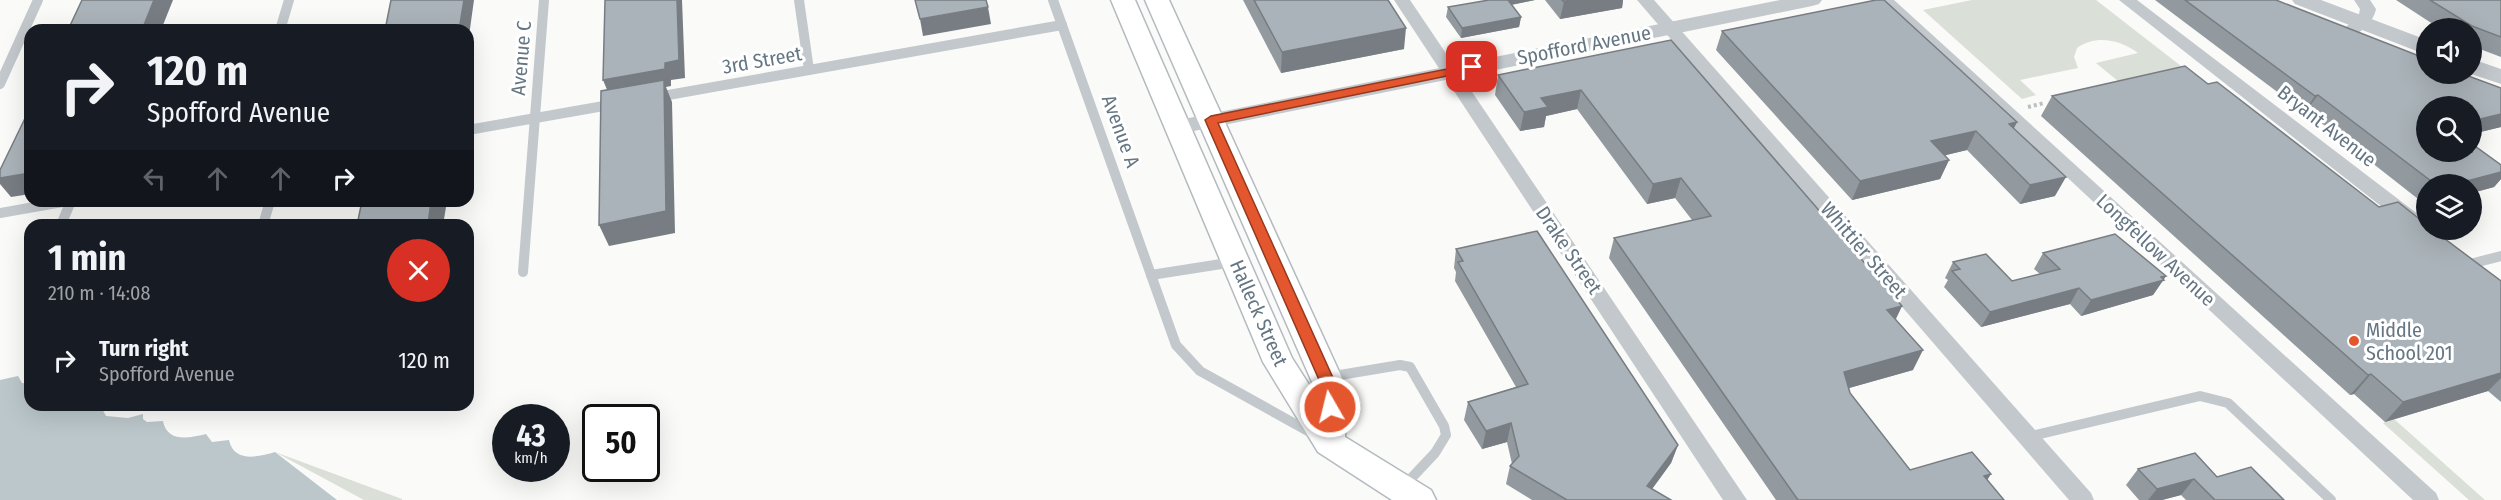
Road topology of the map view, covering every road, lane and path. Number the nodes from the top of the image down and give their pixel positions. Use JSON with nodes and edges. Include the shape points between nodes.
{"nodes":[{"id":1,"x":38,"y":0,"type":"edge"},
{"id":2,"x":289,"y":0,"type":"edge"},
{"id":3,"x":544,"y":0,"type":"edge"},
{"id":4,"x":799,"y":0,"type":"edge"},
{"id":5,"x":1053,"y":0,"type":"edge"},
{"id":6,"x":1124,"y":0,"type":"edge"},
{"id":7,"x":1157,"y":0,"type":"edge"},
{"id":8,"x":1402,"y":0,"type":"edge"},
{"id":9,"x":1644,"y":0,"type":"edge"},
{"id":10,"x":1812,"y":0,"type":"edge"},
{"id":11,"x":1885,"y":0,"type":"edge"},
{"id":12,"x":2127,"y":0,"type":"edge"},
{"id":13,"x":2302,"y":0,"type":"edge"},
{"id":14,"x":2362,"y":0,"type":"edge"},
{"id":15,"x":2279,"y":4,"type":"edge"},
{"id":16,"x":27,"y":24,"type":"edge"},
{"id":17,"x":282,"y":24,"type":"edge"},
{"id":18,"x":1062,"y":25,"type":"junction"},
{"id":19,"x":2354,"y":27,"type":"junction"},
{"id":20,"x":1669,"y":28,"type":"junction"},
{"id":21,"x":24,"y":31,"type":"edge"},
{"id":22,"x":2416,"y":45,"type":"edge"},
{"id":23,"x":2416,"y":57,"type":"edge"},
{"id":24,"x":809,"y":70,"type":"junction"},
{"id":25,"x":2482,"y":70,"type":"edge"},
{"id":26,"x":1450,"y":72,"type":"junction"},
{"id":27,"x":2501,"y":77,"type":"edge"},
{"id":28,"x":0,"y":84,"type":"edge"},
{"id":29,"x":2481,"y":84,"type":"edge"},
{"id":30,"x":2501,"y":92,"type":"edge"},
{"id":31,"x":648,"y":98,"type":"edge"},
{"id":32,"x":626,"y":102,"type":"edge"},
{"id":33,"x":2044,"y":103,"type":"dead end"},
{"id":34,"x":2024,"y":108,"type":"dead end"},
{"id":35,"x":534,"y":118,"type":"junction"},
{"id":36,"x":1211,"y":120,"type":"junction"},
{"id":37,"x":1179,"y":127,"type":"junction"},
{"id":38,"x":474,"y":129,"type":"edge"},
{"id":39,"x":35,"y":207,"type":"edge"},
{"id":40,"x":0,"y":213,"type":"edge"},
{"id":41,"x":2416,"y":223,"type":"edge"},
{"id":42,"x":2452,"y":250,"type":"edge"},
{"id":43,"x":2501,"y":256,"type":"edge"},
{"id":44,"x":1236,"y":261,"type":"junction"},
{"id":45,"x":2470,"y":264,"type":"junction"},
{"id":46,"x":523,"y":272,"type":"dead end"},
{"id":47,"x":1151,"y":275,"type":"junction"},
{"id":48,"x":2486,"y":276,"type":"edge"},
{"id":49,"x":1326,"y":377,"type":"junction"},
{"id":50,"x":2027,"y":437,"type":"junction"},
{"id":51,"x":1329,"y":443,"type":"junction"},
{"id":52,"x":1410,"y":494,"type":"edge"},
{"id":53,"x":1736,"y":500,"type":"edge"},
{"id":54,"x":2083,"y":500,"type":"edge"},
{"id":55,"x":2331,"y":500,"type":"edge"},
{"id":56,"x":2427,"y":500,"type":"edge"}],
"edges":[{"from":1,"to":16,"type":"lane"},
{"from":2,"to":17,"type":"lane"},
{"from":3,"to":35,"type":"lane","name":"Avenue C"},
{"from":4,"to":24,"type":"lane"},
{"from":5,"to":18,"type":"lane","name":"Avenue A"},
{"from":6,"to":37,"type":"main road","name":"Halleck Street"},
{"from":7,"to":36,"type":"main road","name":"Halleck Street"},
{"from":8,"to":26,"type":"street","name":"Drake Street"},
{"from":9,"to":20,"type":"street","name":"Whittier Street"},
{"from":10,"to":20,"type":"street","name":"Spofford Avenue"},
{"from":11,"to":56,"type":"street","name":"Longfellow Avenue"},
{"from":12,"to":41,"type":"street","name":"Bryant Avenue"},
{"from":13,"to":19,"type":"street"},
{"from":14,"to":19,"type":"street","via":[[2368,11]]},
{"from":15,"to":19,"type":"street"},
{"from":18,"to":24,"type":"lane","name":"3rd Street"},
{"from":18,"to":47,"type":"lane","name":"Avenue A"},
{"from":19,"to":22,"type":"street"},
{"from":19,"to":23,"type":"street"},
{"from":20,"to":26,"type":"street","name":"Spofford Avenue"},
{"from":20,"to":50,"type":"street","name":"Whittier Street"},
{"from":21,"to":28,"type":"lane"},
{"from":24,"to":31,"type":"lane","name":"3rd Street"},
{"from":25,"to":27,"type":"street"},
{"from":26,"to":36,"type":"street","name":"Spofford Avenue"},
{"from":26,"to":53,"type":"street","name":"Drake Street"},
{"from":29,"to":30,"type":"street"},
{"from":32,"to":35,"type":"lane"},
{"from":33,"to":34,"type":"path"},
{"from":35,"to":38,"type":"lane"},
{"from":35,"to":46,"type":"lane","name":"Avenue C"},
{"from":36,"to":37,"type":"street","name":"Spofford Avenue"},
{"from":36,"to":49,"type":"main road","name":"Halleck Street"},
{"from":37,"to":44,"type":"main road","name":"Halleck Street"},
{"from":39,"to":40,"type":"lane"},
{"from":42,"to":45,"type":"street"},
{"from":43,"to":45,"type":"lane"},
{"from":44,"to":47,"type":"lane"},
{"from":44,"to":51,"type":"main road","name":"Halleck Street","via":[[1278,362]]},
{"from":45,"to":48,"type":"street"},
{"from":47,"to":51,"type":"lane","name":"Avenue A","via":[[1176,345],[1184,356],[1200,371]]},
{"from":49,"to":51,"type":"main road","name":"Halleck Street","via":[[1331,389]]},
{"from":49,"to":52,"type":"lane","via":[[1400,365],[1410,367],[1446,435]]},
{"from":50,"to":54,"type":"street","name":"Whittier Street"},
{"from":50,"to":55,"type":"lane","via":[[2200,396],[2228,403]]},
{"from":51,"to":52,"type":"main road"}]}
